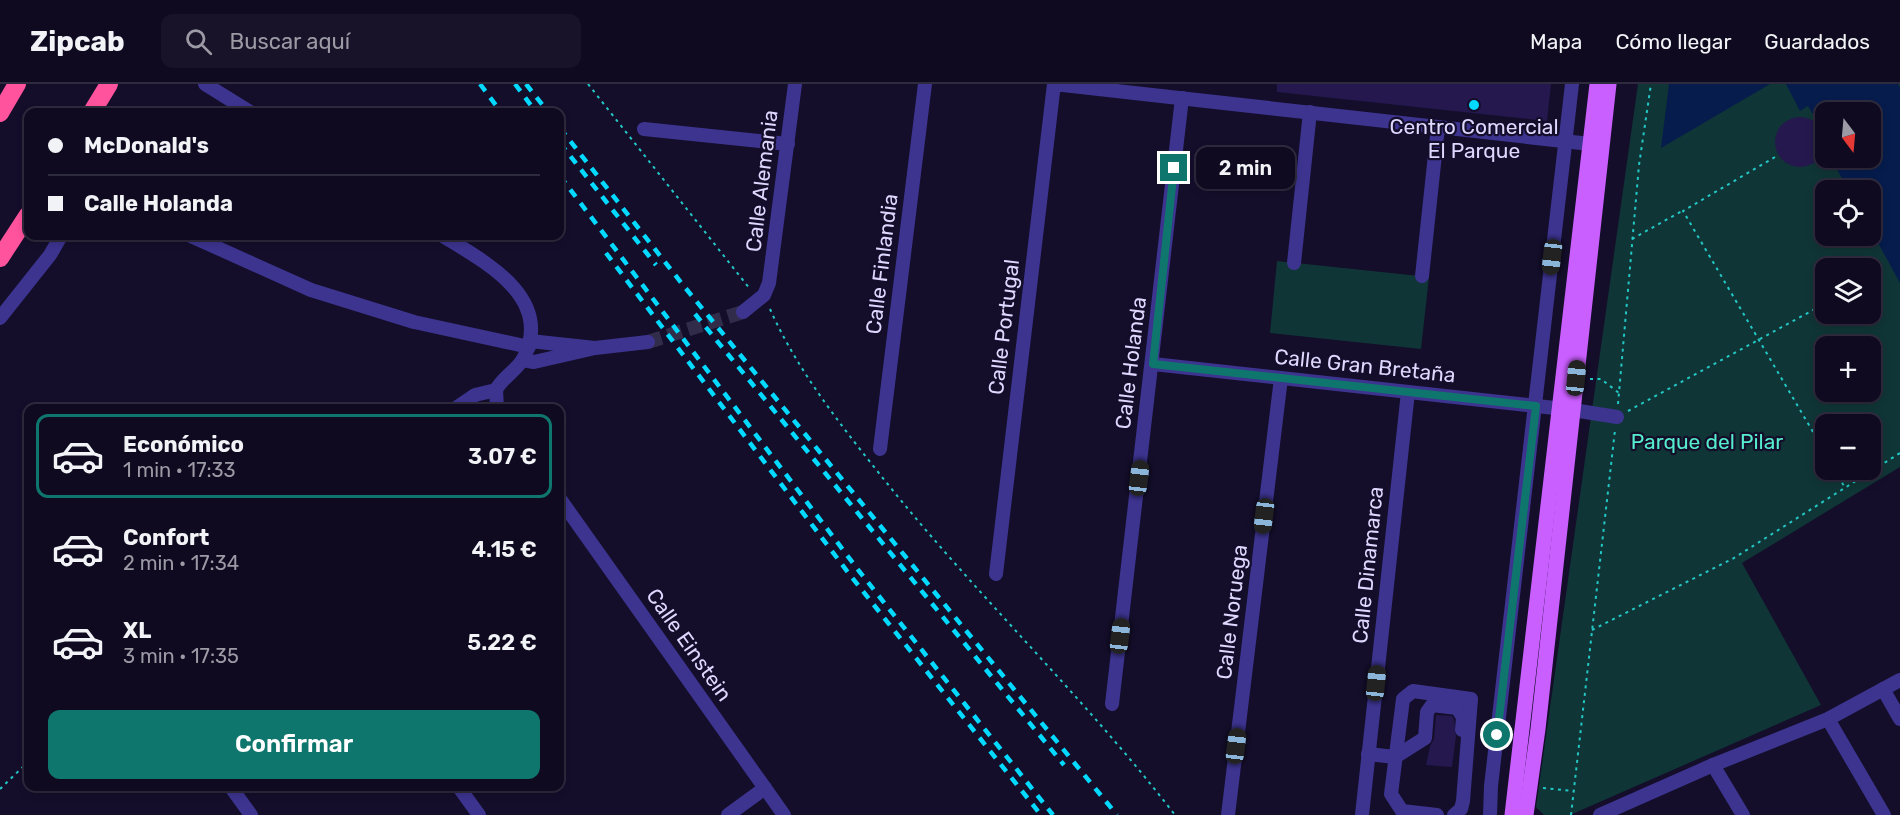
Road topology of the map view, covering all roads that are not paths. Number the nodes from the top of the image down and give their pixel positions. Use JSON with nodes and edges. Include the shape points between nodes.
{"nodes":[{"id":1,"x":16,"y":84,"type":"edge"},
{"id":2,"x":109,"y":84,"type":"edge"},
{"id":3,"x":205,"y":84,"type":"edge"},
{"id":4,"x":795,"y":84,"type":"edge"},
{"id":5,"x":925,"y":84,"type":"edge"},
{"id":6,"x":1054,"y":84,"type":"edge"},
{"id":7,"x":1572,"y":84,"type":"edge"},
{"id":8,"x":1597,"y":84,"type":"edge"},
{"id":9,"x":1609,"y":84,"type":"edge"},
{"id":10,"x":1119,"y":87,"type":"edge"},
{"id":11,"x":1182,"y":98,"type":"junction"},
{"id":12,"x":94,"y":108,"type":"edge"},
{"id":13,"x":243,"y":108,"type":"edge"},
{"id":14,"x":2,"y":110,"type":"edge"},
{"id":15,"x":1310,"y":112,"type":"junction"},
{"id":16,"x":1438,"y":127,"type":"junction"},
{"id":17,"x":645,"y":129,"type":"dead end"},
{"id":18,"x":1565,"y":141,"type":"junction"},
{"id":19,"x":788,"y":144,"type":"junction"},
{"id":20,"x":1596,"y":145,"type":"junction"},
{"id":21,"x":24,"y":214,"type":"edge"},
{"id":22,"x":24,"y":221,"type":"edge"},
{"id":23,"x":59,"y":240,"type":"edge"},
{"id":24,"x":200,"y":240,"type":"edge"},
{"id":25,"x":449,"y":240,"type":"edge"},
{"id":26,"x":0,"y":246,"type":"edge"},
{"id":27,"x":0,"y":258,"type":"edge"},
{"id":28,"x":1294,"y":263,"type":"dead end"},
{"id":29,"x":1422,"y":276,"type":"dead end"},
{"id":30,"x":743,"y":312,"type":"tunnel mouth"},
{"id":31,"x":0,"y":318,"type":"edge"},
{"id":32,"x":648,"y":342,"type":"tunnel mouth"},
{"id":33,"x":595,"y":348,"type":"junction"},
{"id":34,"x":527,"y":349,"type":"junction"},
{"id":35,"x":1153,"y":364,"type":"junction"},
{"id":36,"x":1281,"y":378,"type":"junction"},
{"id":37,"x":496,"y":390,"type":"junction"},
{"id":38,"x":1408,"y":392,"type":"junction"},
{"id":39,"x":462,"y":404,"type":"edge"},
{"id":40,"x":497,"y":404,"type":"edge"},
{"id":41,"x":1536,"y":406,"type":"junction"},
{"id":42,"x":1566,"y":409,"type":"junction"},
{"id":43,"x":1617,"y":417,"type":"road end"},
{"id":44,"x":880,"y":449,"type":"dead end"},
{"id":45,"x":564,"y":505,"type":"edge"},
{"id":46,"x":996,"y":574,"type":"dead end"},
{"id":47,"x":1900,"y":680,"type":"edge"},
{"id":48,"x":1883,"y":689,"type":"junction"},
{"id":49,"x":1112,"y":704,"type":"dead end"},
{"id":50,"x":1828,"y":719,"type":"junction"},
{"id":51,"x":1900,"y":719,"type":"edge"},
{"id":52,"x":1468,"y":748,"type":"junction"},
{"id":53,"x":1368,"y":754,"type":"junction"},
{"id":54,"x":1395,"y":757,"type":"junction"},
{"id":55,"x":1713,"y":765,"type":"junction"},
{"id":56,"x":765,"y":788,"type":"junction"},
{"id":57,"x":234,"y":791,"type":"edge"},
{"id":58,"x":461,"y":791,"type":"edge"},
{"id":59,"x":1609,"y":813,"type":"edge"},
{"id":60,"x":251,"y":815,"type":"edge"},
{"id":61,"x":478,"y":815,"type":"edge"},
{"id":62,"x":728,"y":815,"type":"edge"},
{"id":63,"x":784,"y":815,"type":"edge"},
{"id":64,"x":1228,"y":815,"type":"edge"},
{"id":65,"x":1362,"y":815,"type":"edge"},
{"id":66,"x":1437,"y":815,"type":"edge"},
{"id":67,"x":1454,"y":815,"type":"edge"},
{"id":68,"x":1490,"y":815,"type":"edge"},
{"id":69,"x":1512,"y":815,"type":"edge"},
{"id":70,"x":1526,"y":815,"type":"edge"},
{"id":71,"x":1743,"y":815,"type":"edge"},
{"id":72,"x":1884,"y":815,"type":"edge"}],
"edges":[{"from":1,"to":14,"type":"highway"},
{"from":2,"to":12,"type":"highway"},
{"from":3,"to":13,"type":"street"},
{"from":4,"to":19,"type":"street","name":"Calle Alemania"},
{"from":5,"to":44,"type":"street","name":"Calle Finlandia"},
{"from":6,"to":10,"type":"street"},
{"from":6,"to":46,"type":"street","name":"Calle Portugal"},
{"from":7,"to":18,"type":"street"},
{"from":8,"to":20,"type":"main road"},
{"from":9,"to":20,"type":"main road"},
{"from":10,"to":11,"type":"street"},
{"from":11,"to":15,"type":"street"},
{"from":11,"to":35,"type":"street","name":"Calle Holanda"},
{"from":15,"to":16,"type":"street"},
{"from":15,"to":28,"type":"street"},
{"from":16,"to":18,"type":"street"},
{"from":16,"to":29,"type":"street"},
{"from":17,"to":19,"type":"street"},
{"from":18,"to":20,"type":"street"},
{"from":18,"to":41,"type":"street"},
{"from":19,"to":30,"type":"street","name":"Calle Alemania","via":[[764,293]]},
{"from":20,"to":42,"type":"main road"},
{"from":20,"to":42,"type":"main road","via":[[1576,378]]},
{"from":21,"to":26,"type":"highway"},
{"from":22,"to":27,"type":"highway"},
{"from":23,"to":31,"type":"street"},
{"from":24,"to":34,"type":"street","via":[[310,290],[414,322]]},
{"from":25,"to":34,"type":"street","via":[[501,272],[523,299],[528,317]]},
{"from":32,"to":33,"type":"street"},
{"from":33,"to":34,"type":"street"},
{"from":33,"to":34,"type":"street","via":[[534,362]]},
{"from":34,"to":37,"type":"street"},
{"from":35,"to":36,"type":"street","name":"Calle Gran Bretaña"},
{"from":35,"to":49,"type":"street","name":"Calle Holanda"},
{"from":36,"to":38,"type":"street","name":"Calle Gran Bretaña"},
{"from":36,"to":64,"type":"street","name":"Calle Noruega"},
{"from":37,"to":39,"type":"street","via":[[476,395]]},
{"from":37,"to":40,"type":"street"},
{"from":38,"to":41,"type":"street","name":"Calle Gran Bretaña"},
{"from":38,"to":53,"type":"street","name":"Calle Dinamarca"},
{"from":41,"to":42,"type":"street","name":"Calle Gran Bretaña"},
{"from":41,"to":68,"type":"street"},
{"from":42,"to":43,"type":"street","name":"Calle Gran Bretaña"},
{"from":42,"to":69,"type":"main road"},
{"from":42,"to":70,"type":"main road"},
{"from":45,"to":56,"type":"street","name":"Calle Einstein"},
{"from":47,"to":48,"type":"street"},
{"from":48,"to":50,"type":"street"},
{"from":48,"to":51,"type":"street"},
{"from":50,"to":55,"type":"street"},
{"from":50,"to":72,"type":"street"},
{"from":52,"to":54,"type":"street","via":[[1461,738],[1462,711],[1453,706],[1432,705],[1427,712],[1425,738]]},
{"from":52,"to":54,"type":"street","via":[[1471,699],[1413,691],[1403,699]]},
{"from":52,"to":67,"type":"street","via":[[1463,801]]},
{"from":53,"to":54,"type":"street"},
{"from":53,"to":65,"type":"street","name":"Calle Dinamarca"},
{"from":54,"to":66,"type":"street","via":[[1391,794],[1394,803],[1402,811]]},
{"from":55,"to":59,"type":"street"},
{"from":55,"to":71,"type":"street"},
{"from":56,"to":62,"type":"street"},
{"from":56,"to":63,"type":"street","name":"Calle Einstein"},
{"from":57,"to":60,"type":"street"},
{"from":58,"to":61,"type":"street"}]}
